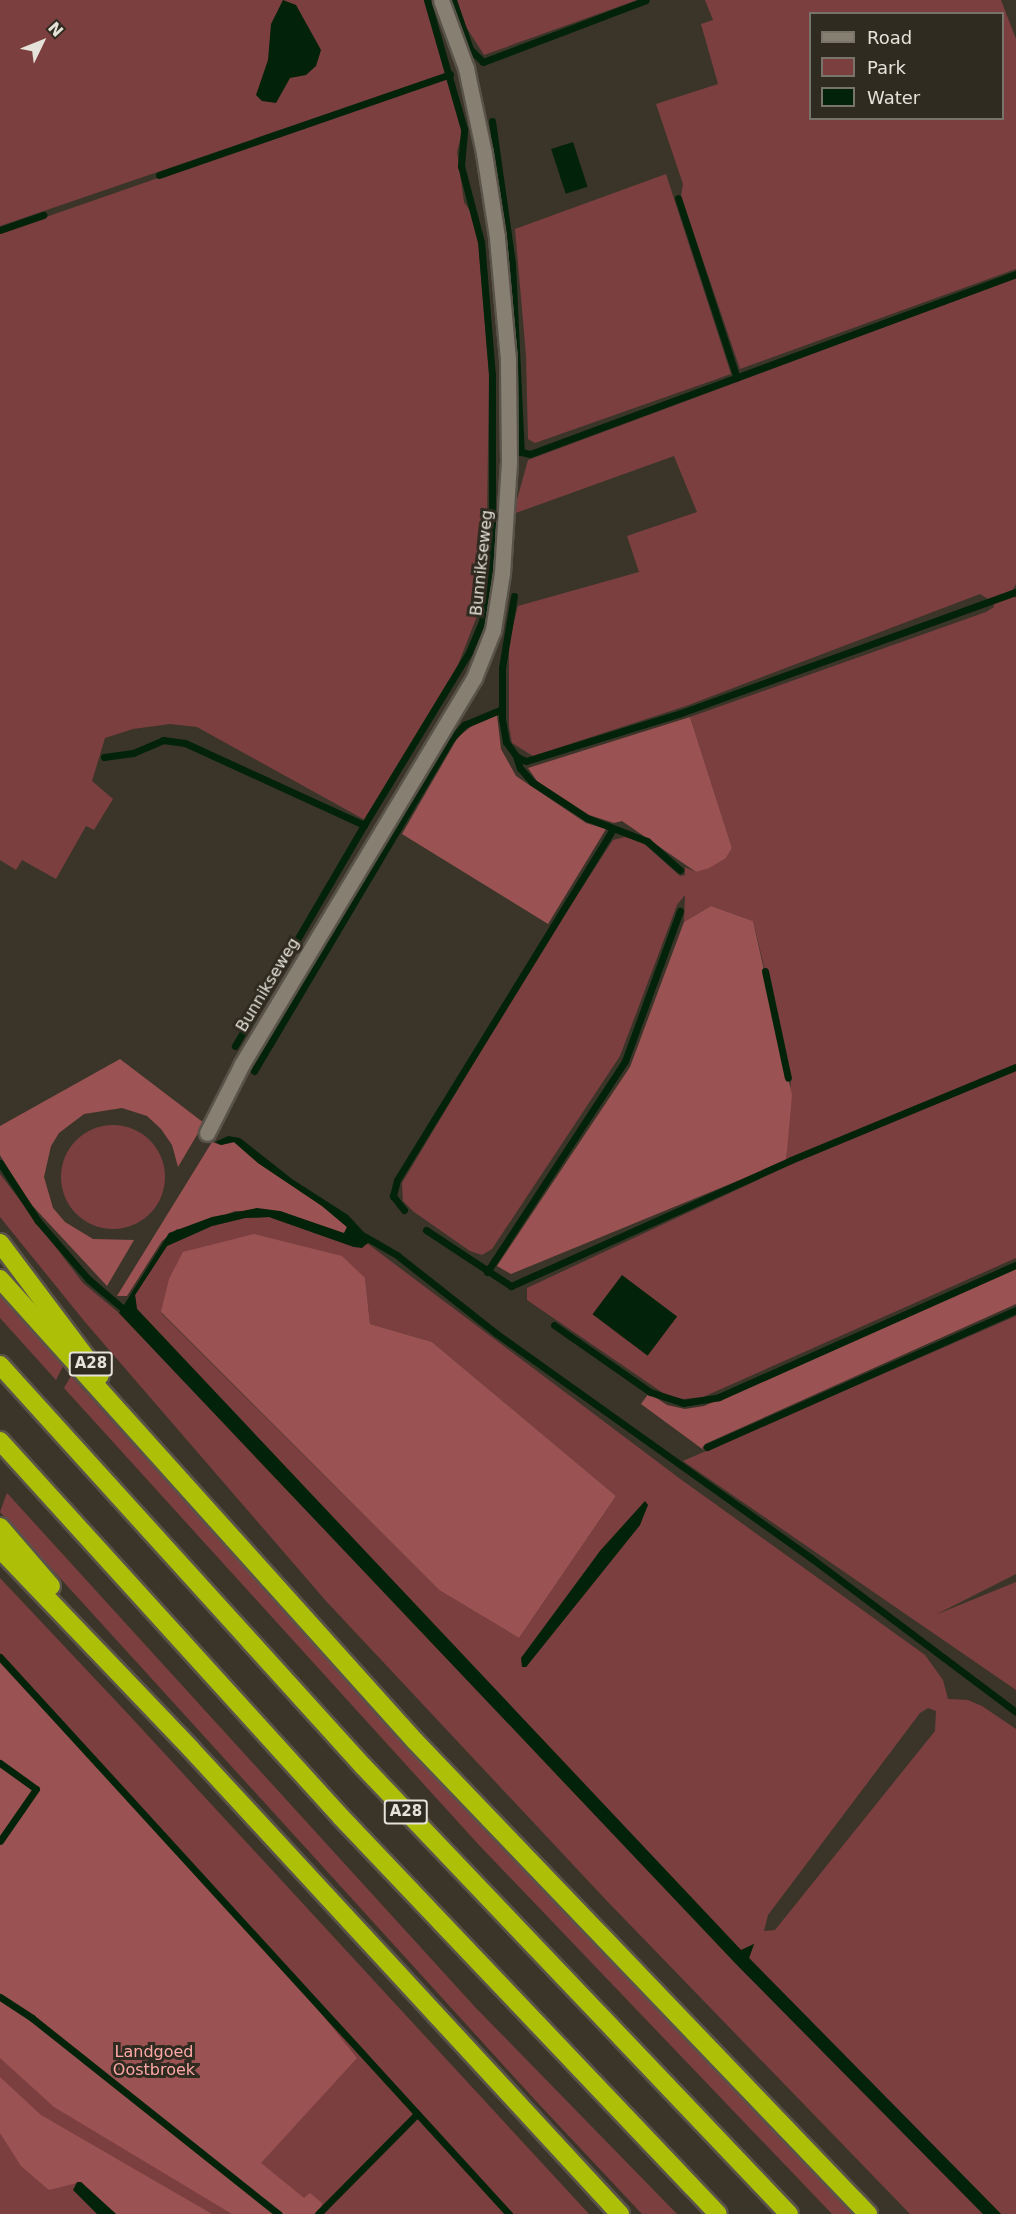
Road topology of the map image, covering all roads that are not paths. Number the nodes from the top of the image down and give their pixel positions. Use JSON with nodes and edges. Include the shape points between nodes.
{"nodes":[{"id":1,"x":441,"y":0,"type":"edge"},
{"id":2,"x":207,"y":1133,"type":"dead end"},
{"id":3,"x":0,"y":1243,"type":"edge"},
{"id":4,"x":0,"y":1279,"type":"edge"},
{"id":5,"x":0,"y":1365,"type":"edge"},
{"id":6,"x":0,"y":1442,"type":"edge"},
{"id":7,"x":183,"y":1485,"type":"junction"},
{"id":8,"x":0,"y":1527,"type":"edge"},
{"id":9,"x":0,"y":1549,"type":"edge"},
{"id":10,"x":191,"y":1749,"type":"junction"},
{"id":11,"x":620,"y":2214,"type":"edge"},
{"id":12,"x":718,"y":2214,"type":"edge"},
{"id":13,"x":789,"y":2214,"type":"edge"},
{"id":14,"x":868,"y":2214,"type":"edge"}],
"edges":[{"from":1,"to":2,"type":"street","name":"Bunnikseweg","via":[[466,69],[484,153],[497,237],[507,348],[509,461],[502,573],[493,630],[474,678],[242,1064]]},
{"from":3,"to":7,"type":"highway","number":"A28"},
{"from":4,"to":7,"type":"highway","number":"A28"},
{"from":5,"to":13,"type":"highway","number":"A28","via":[[363,1766]]},
{"from":6,"to":12,"type":"highway","via":[[349,1826]]},
{"from":7,"to":14,"type":"highway","number":"A28","via":[[431,1758]]},
{"from":8,"to":10,"type":"highway"},
{"from":9,"to":10,"type":"highway"},
{"from":10,"to":11,"type":"highway"}]}
